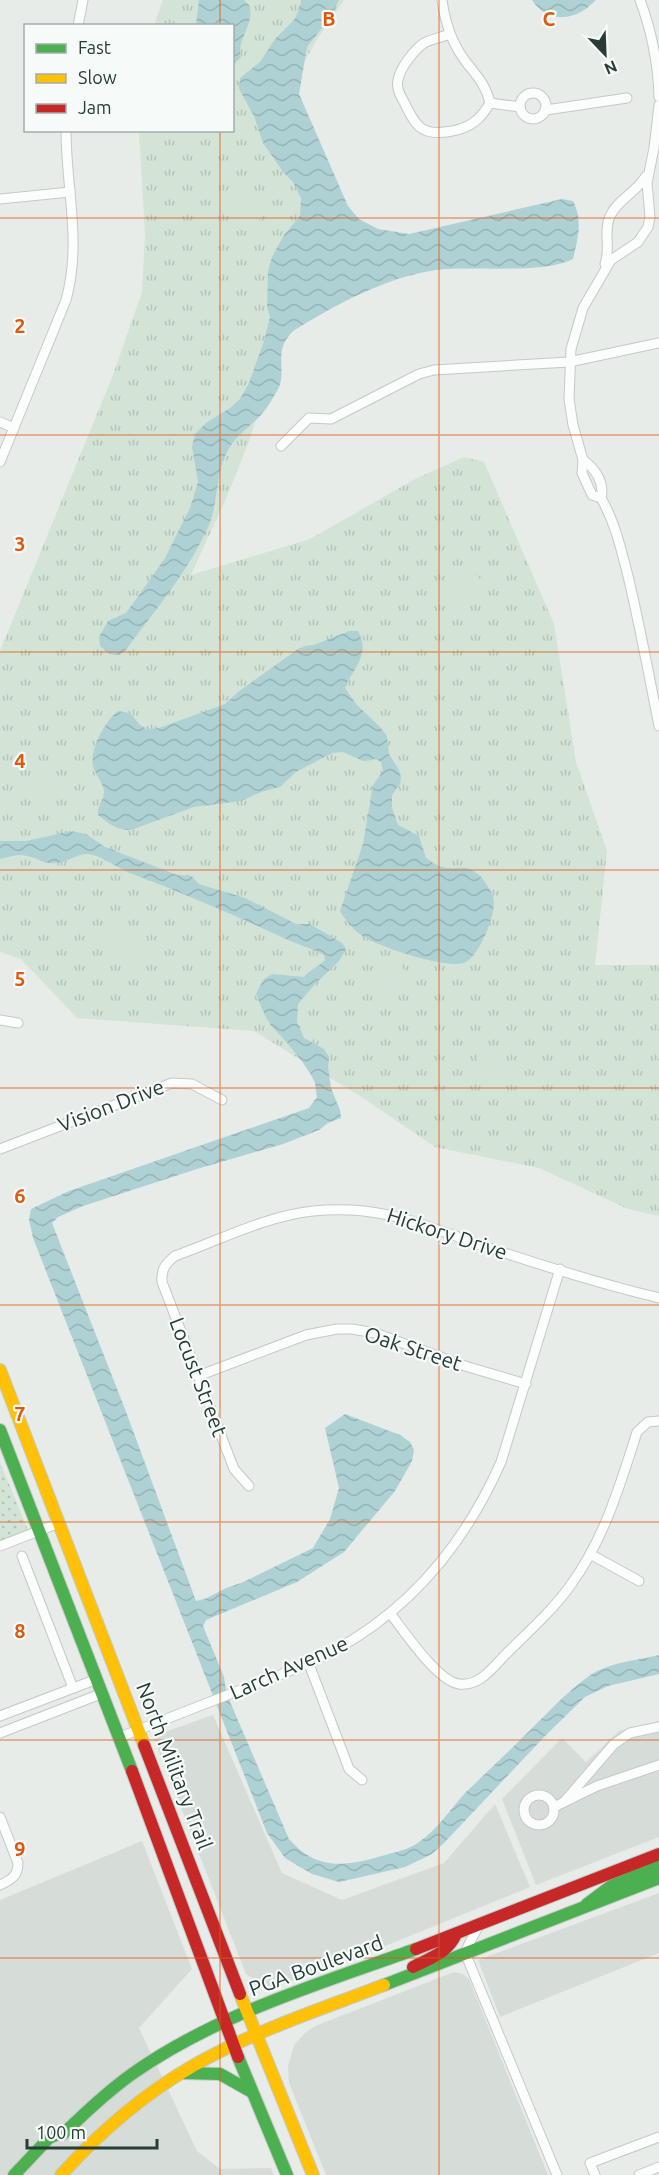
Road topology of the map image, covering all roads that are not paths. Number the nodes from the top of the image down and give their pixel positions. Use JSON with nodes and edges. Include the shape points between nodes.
{"nodes":[{"id":1,"x":83,"y":0,"type":"edge"},
{"id":2,"x":442,"y":0,"type":"edge"},
{"id":3,"x":640,"y":0,"type":"edge"},
{"id":4,"x":78,"y":24,"type":"edge"},
{"id":5,"x":450,"y":34,"type":"junction"},
{"id":6,"x":659,"y":80,"type":"edge"},
{"id":7,"x":659,"y":97,"type":"edge"},
{"id":8,"x":627,"y":98,"type":"dead end"},
{"id":9,"x":490,"y":102,"type":"junction"},
{"id":10,"x":659,"y":105,"type":"edge"},
{"id":11,"x":520,"y":107,"type":"junction"},
{"id":12,"x":546,"y":111,"type":"junction"},
{"id":13,"x":66,"y":132,"type":"edge"},
{"id":14,"x":648,"y":174,"type":"junction"},
{"id":15,"x":70,"y":192,"type":"junction"},
{"id":16,"x":0,"y":198,"type":"edge"},
{"id":17,"x":602,"y":274,"type":"junction"},
{"id":18,"x":659,"y":343,"type":"edge"},
{"id":19,"x":569,"y":362,"type":"junction"},
{"id":20,"x":0,"y":422,"type":"edge"},
{"id":21,"x":14,"y":428,"type":"junction"},
{"id":22,"x":281,"y":446,"type":"dead end"},
{"id":23,"x":0,"y":462,"type":"edge"},
{"id":24,"x":659,"y":726,"type":"edge"},
{"id":25,"x":0,"y":1020,"type":"edge"},
{"id":26,"x":18,"y":1023,"type":"dead end"},
{"id":27,"x":222,"y":1100,"type":"dead end"},
{"id":28,"x":0,"y":1149,"type":"edge"},
{"id":29,"x":167,"y":1263,"type":"joint"},
{"id":30,"x":560,"y":1269,"type":"junction"},
{"id":31,"x":659,"y":1298,"type":"edge"},
{"id":32,"x":0,"y":1370,"type":"edge"},
{"id":33,"x":198,"y":1376,"type":"junction"},
{"id":34,"x":526,"y":1384,"type":"junction"},
{"id":35,"x":659,"y":1421,"type":"edge"},
{"id":36,"x":0,"y":1430,"type":"edge"},
{"id":37,"x":249,"y":1486,"type":"dead end"},
{"id":38,"x":59,"y":1522,"type":"junction"},
{"id":39,"x":40,"y":1530,"type":"junction"},
{"id":40,"x":0,"y":1546,"type":"edge"},
{"id":41,"x":590,"y":1554,"type":"junction"},
{"id":42,"x":22,"y":1556,"type":"dead end"},
{"id":43,"x":639,"y":1581,"type":"dead end"},
{"id":44,"x":390,"y":1613,"type":"junction"},
{"id":45,"x":309,"y":1664,"type":"junction"},
{"id":46,"x":97,"y":1678,"type":"junction"},
{"id":47,"x":73,"y":1688,"type":"junction"},
{"id":48,"x":103,"y":1693,"type":"junction"},
{"id":49,"x":0,"y":1716,"type":"edge"},
{"id":50,"x":659,"y":1727,"type":"edge"},
{"id":51,"x":139,"y":1730,"type":"junction"},
{"id":52,"x":0,"y":1733,"type":"edge"},
{"id":53,"x":120,"y":1737,"type":"junction"},
{"id":54,"x":659,"y":1765,"type":"edge"},
{"id":55,"x":362,"y":1780,"type":"dead end"},
{"id":56,"x":564,"y":1802,"type":"junction"},
{"id":57,"x":554,"y":1807,"type":"dead end"},
{"id":58,"x":0,"y":1817,"type":"edge"},
{"id":59,"x":659,"y":1854,"type":"edge"},
{"id":60,"x":659,"y":1866,"type":"edge"},
{"id":61,"x":659,"y":1878,"type":"edge"},
{"id":62,"x":0,"y":1885,"type":"edge"},
{"id":63,"x":584,"y":1908,"type":"junction"},
{"id":64,"x":479,"y":1925,"type":"junction"},
{"id":65,"x":456,"y":1934,"type":"junction"},
{"id":66,"x":466,"y":1955,"type":"junction"},
{"id":67,"x":398,"y":1980,"type":"junction"},
{"id":68,"x":248,"y":2012,"type":"junction"},
{"id":69,"x":224,"y":2023,"type":"junction"},
{"id":70,"x":256,"y":2035,"type":"junction"},
{"id":71,"x":233,"y":2046,"type":"junction"},
{"id":72,"x":181,"y":2073,"type":"junction"},
{"id":73,"x":252,"y":2092,"type":"junction"},
{"id":74,"x":69,"y":2129,"type":"junction"},
{"id":75,"x":659,"y":2136,"type":"edge"},
{"id":76,"x":659,"y":2167,"type":"edge"},
{"id":77,"x":14,"y":2175,"type":"edge"},
{"id":78,"x":24,"y":2175,"type":"edge"},
{"id":79,"x":61,"y":2175,"type":"edge"},
{"id":80,"x":287,"y":2175,"type":"edge"},
{"id":81,"x":313,"y":2175,"type":"edge"},
{"id":82,"x":556,"y":2175,"type":"edge"},
{"id":83,"x":595,"y":2175,"type":"edge"},
{"id":84,"x":639,"y":2175,"type":"edge"}],
"edges":[{"from":1,"to":4,"type":"street"},
{"from":2,"to":5,"type":"street"},
{"from":3,"to":6,"type":"street","via":[[653,40]]},
{"from":5,"to":9,"type":"street","via":[[465,61],[483,81]]},
{"from":5,"to":9,"type":"street","via":[[418,48],[398,78],[398,91],[413,121],[431,133],[463,129],[478,120]]},
{"from":6,"to":7,"type":"street"},
{"from":8,"to":12,"type":"street"},
{"from":9,"to":11,"type":"street"},
{"from":10,"to":14,"type":"street"},
{"from":11,"to":12,"type":"street","via":[[523,115],[531,119],[540,118]]},
{"from":11,"to":12,"type":"street","via":[[525,96],[536,93],[546,101]]},
{"from":13,"to":15,"type":"street"},
{"from":14,"to":17,"type":"street","via":[[610,217]]},
{"from":14,"to":17,"type":"street","via":[[648,227],[638,242],[611,260]]},
{"from":15,"to":16,"type":"street"},
{"from":15,"to":21,"type":"street","via":[[75,250],[70,285]]},
{"from":17,"to":19,"type":"street","via":[[583,308]]},
{"from":18,"to":19,"type":"street"},
{"from":19,"to":22,"type":"street","via":[[419,374],[331,419],[309,418]]},
{"from":19,"to":24,"type":"street","via":[[568,399],[573,425],[583,460],[593,466],[603,489],[601,498],[609,512],[636,610]]},
{"from":20,"to":21,"type":"street"},
{"from":21,"to":23,"type":"street"},
{"from":25,"to":26,"type":"street"},
{"from":27,"to":28,"type":"street","name":"Vision Drive","via":[[192,1084],[172,1083]]},
{"from":29,"to":30,"type":"street","name":"Hickory Drive","via":[[176,1256],[280,1218],[337,1209],[411,1219]]},
{"from":29,"to":33,"type":"street","name":"Locust Street","via":[[162,1282]]},
{"from":30,"to":31,"type":"street","name":"Hickory Drive"},
{"from":30,"to":34,"type":"street","name":"Larch Avenue"},
{"from":32,"to":38,"type":"main road","name":"North Military Trail"},
{"from":33,"to":34,"type":"street","name":"Oak Street","via":[[306,1335],[352,1329],[375,1333]]},
{"from":33,"to":37,"type":"street","name":"Locust Street","via":[[234,1469]]},
{"from":34,"to":44,"type":"street","name":"Larch Avenue","via":[[501,1462],[480,1506],[432,1573]]},
{"from":35,"to":41,"type":"street","via":[[648,1422],[637,1432],[620,1485]]},
{"from":36,"to":39,"type":"main road","name":"North Military Trail"},
{"from":38,"to":39,"type":"street"},
{"from":38,"to":51,"type":"main road","name":"North Military Trail"},
{"from":39,"to":40,"type":"street"},
{"from":39,"to":46,"type":"main road","name":"North Military Trail"},
{"from":41,"to":43,"type":"street"},
{"from":41,"to":44,"type":"street","via":[[558,1601],[474,1682],[459,1684],[442,1677]]},
{"from":42,"to":47,"type":"street"},
{"from":44,"to":45,"type":"street","name":"Larch Avenue"},
{"from":45,"to":51,"type":"street","name":"Larch Avenue"},
{"from":45,"to":55,"type":"street","via":[[349,1769]]},
{"from":46,"to":47,"type":"street"},
{"from":46,"to":48,"type":"main road","name":"North Military Trail"},
{"from":47,"to":49,"type":"street"},
{"from":48,"to":52,"type":"street"},
{"from":48,"to":53,"type":"main road","name":"North Military Trail"},
{"from":50,"to":56,"type":"street","via":[[630,1733],[614,1744]]},
{"from":51,"to":53,"type":"street","name":"Larch Avenue"},
{"from":51,"to":68,"type":"main road","name":"North Military Trail"},
{"from":53,"to":69,"type":"main road","name":"North Military Trail"},
{"from":54,"to":56,"type":"street"},
{"from":56,"to":57,"type":"street"},
{"from":58,"to":62,"type":"street","via":[[18,1863],[15,1876]]},
{"from":59,"to":64,"type":"main road","name":"PGA Boulevard"},
{"from":60,"to":63,"type":"main road","via":[[617,1882],[598,1893]]},
{"from":61,"to":63,"type":"main road","name":"PGA Boulevard"},
{"from":63,"to":66,"type":"main road","name":"PGA Boulevard"},
{"from":64,"to":65,"type":"main road","name":"PGA Boulevard"},
{"from":64,"to":66,"type":"street"},
{"from":65,"to":67,"type":"main road","via":[[449,1947]]},
{"from":65,"to":68,"type":"main road","name":"PGA Boulevard"},
{"from":66,"to":67,"type":"main road","name":"PGA Boulevard"},
{"from":66,"to":82,"type":"street"},
{"from":67,"to":70,"type":"main road","name":"PGA Boulevard"},
{"from":68,"to":69,"type":"main road","name":"PGA Boulevard"},
{"from":68,"to":70,"type":"main road","name":"North Military Trail"},
{"from":69,"to":71,"type":"main road","name":"North Military Trail"},
{"from":69,"to":74,"type":"main road","name":"PGA Boulevard","via":[[143,2067]]},
{"from":70,"to":71,"type":"main road","name":"PGA Boulevard"},
{"from":70,"to":81,"type":"main road","name":"North Military Trail"},
{"from":71,"to":72,"type":"main road","name":"PGA Boulevard"},
{"from":71,"to":73,"type":"main road","name":"North Military Trail"},
{"from":72,"to":73,"type":"main road","via":[[220,2074]]},
{"from":72,"to":79,"type":"main road","name":"PGA Boulevard","via":[[124,2113]]},
{"from":73,"to":80,"type":"main road","name":"North Military Trail"},
{"from":74,"to":77,"type":"main road","via":[[49,2138]]},
{"from":74,"to":78,"type":"main road","name":"PGA Boulevard"},
{"from":75,"to":83,"type":"street","via":[[590,2163]]},
{"from":76,"to":84,"type":"street"}]}
